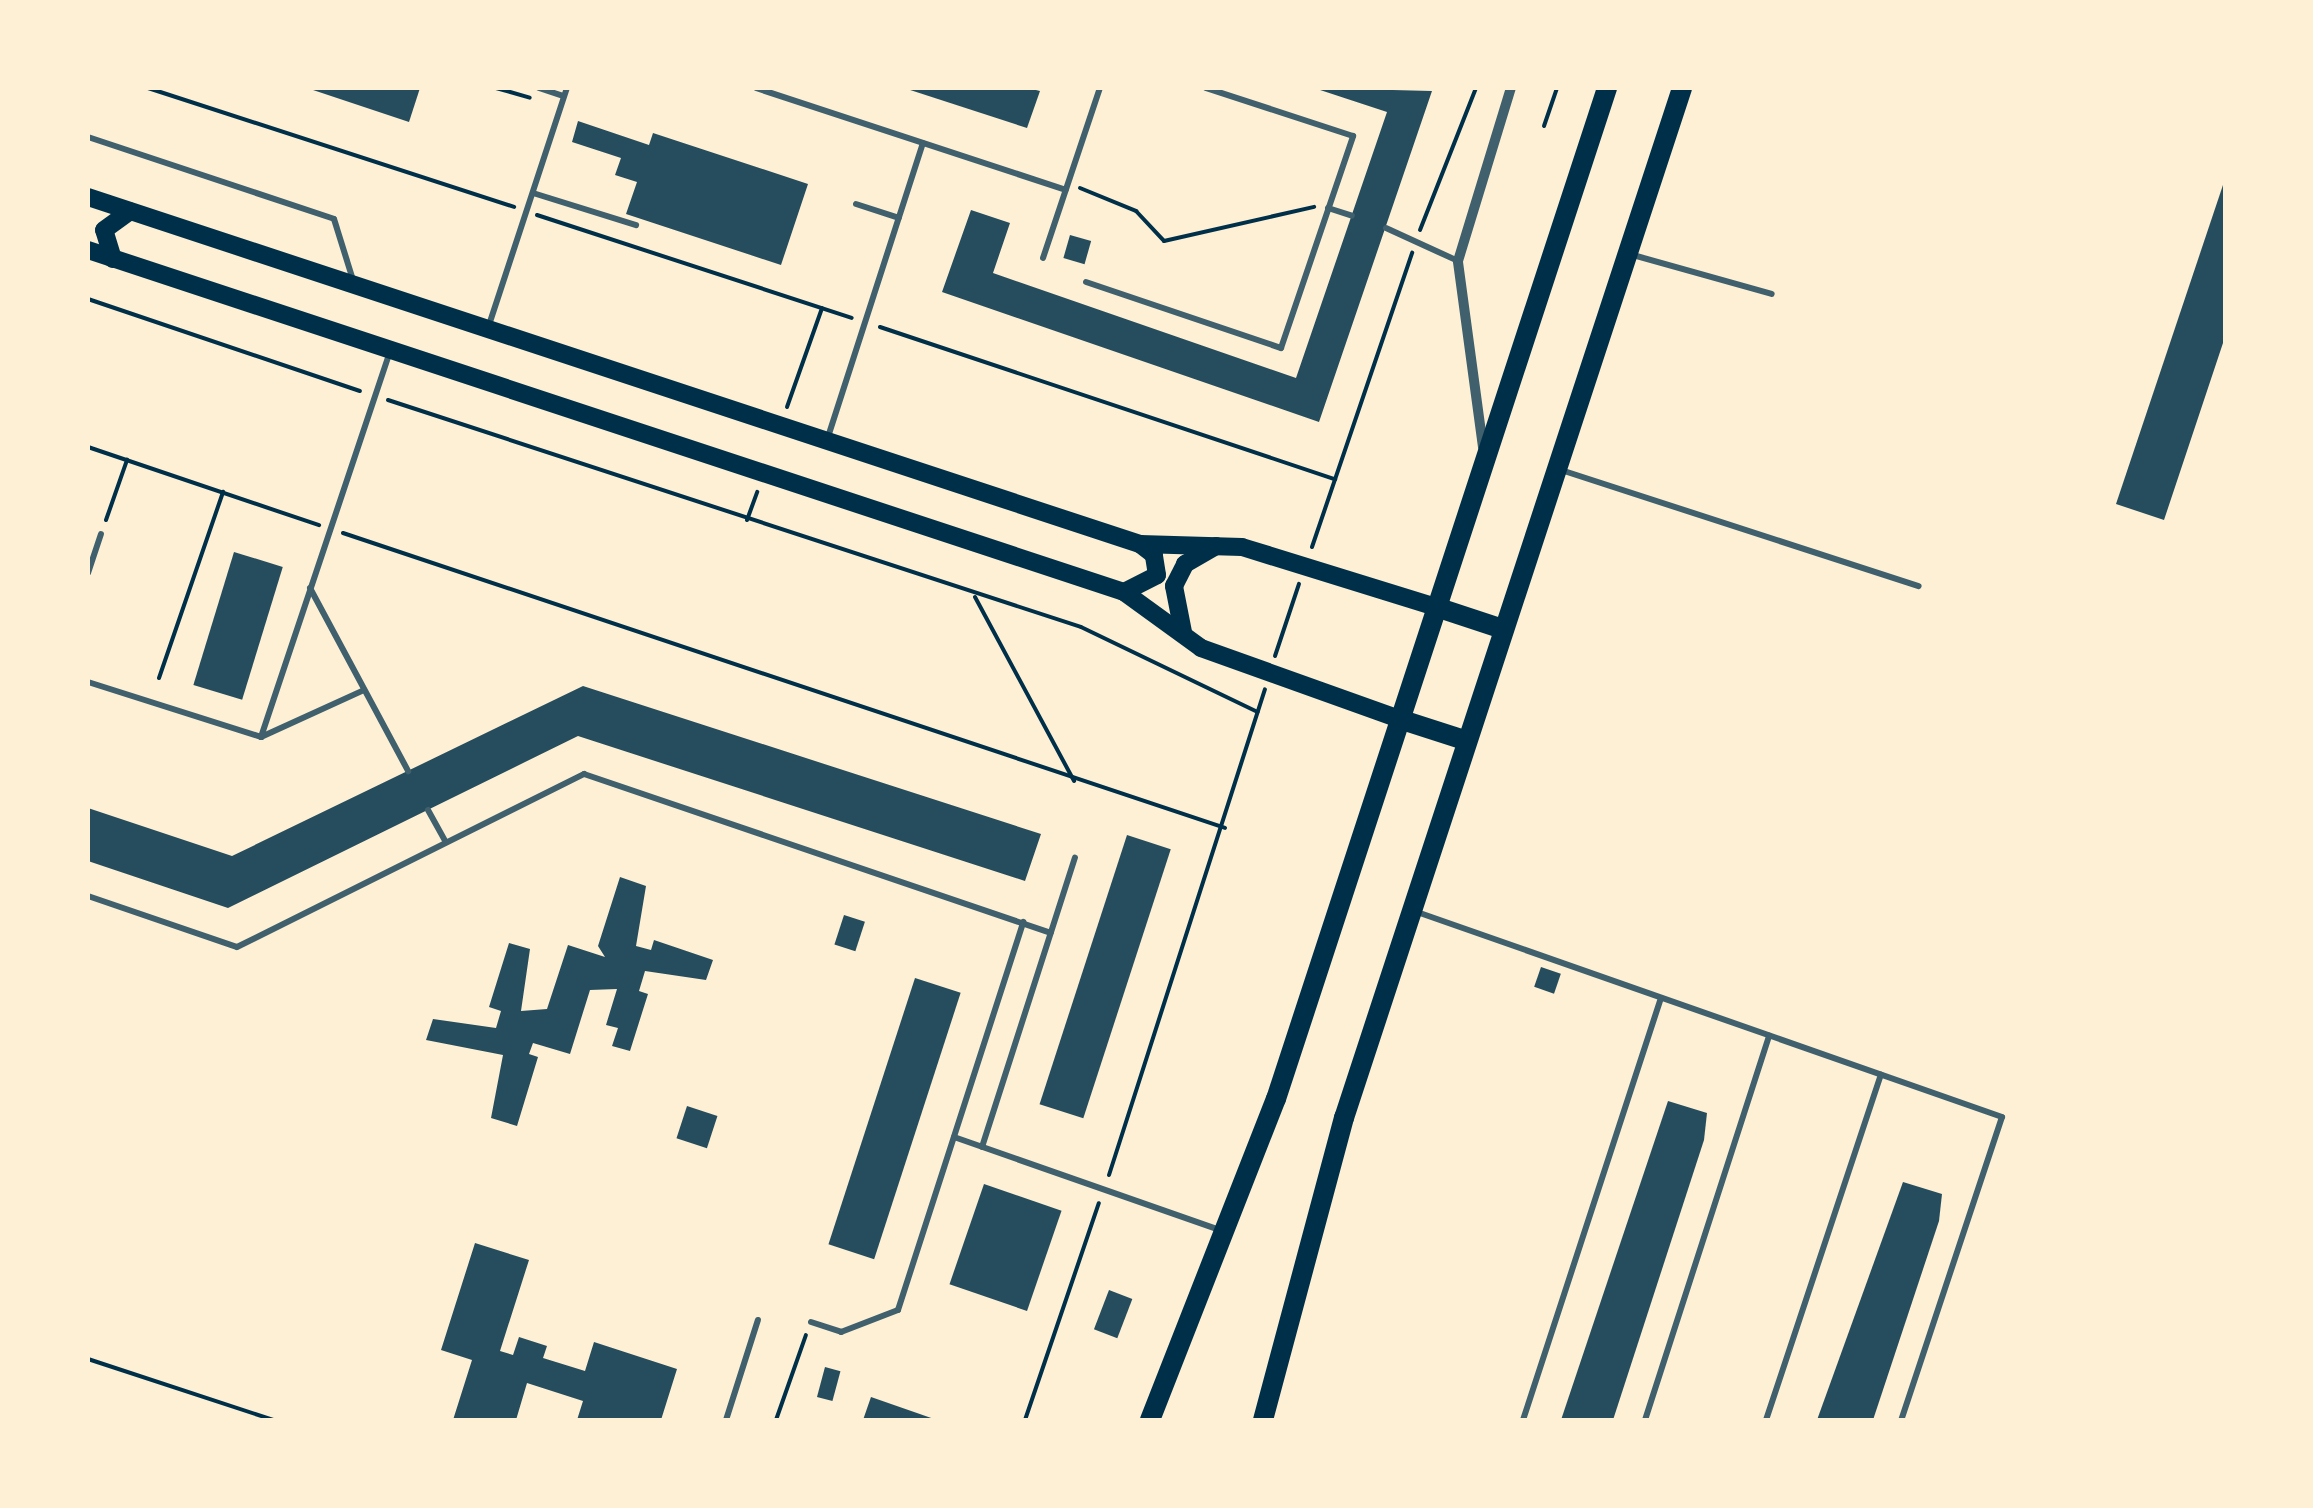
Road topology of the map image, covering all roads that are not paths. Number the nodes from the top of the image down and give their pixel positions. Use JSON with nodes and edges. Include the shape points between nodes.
{"nodes":[{"id":1,"x":539,"y":88,"type":"edge"},
{"id":2,"x":756,"y":88,"type":"edge"},
{"id":3,"x":1100,"y":88,"type":"edge"},
{"id":4,"x":1206,"y":88,"type":"edge"},
{"id":5,"x":1511,"y":88,"type":"edge"},
{"id":6,"x":1607,"y":88,"type":"edge"},
{"id":7,"x":1682,"y":88,"type":"edge"},
{"id":8,"x":566,"y":92,"type":"edge"},
{"id":9,"x":88,"y":138,"type":"edge"},
{"id":10,"x":923,"y":143,"type":"junction"},
{"id":11,"x":1067,"y":187,"type":"junction"},
{"id":12,"x":532,"y":194,"type":"junction"},
{"id":13,"x":88,"y":197,"type":"edge"},
{"id":14,"x":856,"y":204,"type":"dead end"},
{"id":15,"x":1328,"y":208,"type":"junction"},
{"id":16,"x":130,"y":211,"type":"junction"},
{"id":17,"x":1352,"y":216,"type":"dead end"},
{"id":18,"x":899,"y":218,"type":"junction"},
{"id":19,"x":636,"y":225,"type":"dead end"},
{"id":20,"x":1386,"y":228,"type":"dead end"},
{"id":21,"x":88,"y":250,"type":"edge"},
{"id":22,"x":1627,"y":254,"type":"junction"},
{"id":23,"x":1044,"y":258,"type":"dead end"},
{"id":24,"x":113,"y":259,"type":"junction"},
{"id":25,"x":1458,"y":261,"type":"junction"},
{"id":26,"x":1086,"y":282,"type":"dead end"},
{"id":27,"x":355,"y":286,"type":"junction"},
{"id":28,"x":1772,"y":294,"type":"dead end"},
{"id":29,"x":488,"y":329,"type":"junction"},
{"id":30,"x":390,"y":350,"type":"junction"},
{"id":31,"x":827,"y":441,"type":"junction"},
{"id":32,"x":1484,"y":454,"type":"junction"},
{"id":33,"x":1556,"y":468,"type":"junction"},
{"id":34,"x":101,"y":534,"type":"road end"},
{"id":35,"x":1140,"y":544,"type":"junction"},
{"id":36,"x":1216,"y":546,"type":"junction"},
{"id":37,"x":88,"y":573,"type":"edge"},
{"id":38,"x":1919,"y":586,"type":"dead end"},
{"id":39,"x":309,"y":588,"type":"junction"},
{"id":40,"x":1124,"y":592,"type":"junction"},
{"id":41,"x":1433,"y":606,"type":"junction"},
{"id":42,"x":1500,"y":628,"type":"junction"},
{"id":43,"x":1186,"y":637,"type":"junction"},
{"id":44,"x":88,"y":682,"type":"edge"},
{"id":45,"x":364,"y":690,"type":"junction"},
{"id":46,"x":1396,"y":718,"type":"junction"},
{"id":47,"x":261,"y":737,"type":"junction"},
{"id":48,"x":1464,"y":740,"type":"junction"},
{"id":49,"x":408,"y":771,"type":"dead end"},
{"id":50,"x":428,"y":810,"type":"dead end"},
{"id":51,"x":445,"y":841,"type":"junction"},
{"id":52,"x":1074,"y":858,"type":"dead end"},
{"id":53,"x":88,"y":896,"type":"edge"},
{"id":54,"x":1411,"y":910,"type":"junction"},
{"id":55,"x":1023,"y":922,"type":"junction"},
{"id":56,"x":1051,"y":932,"type":"junction"},
{"id":57,"x":1662,"y":998,"type":"junction"},
{"id":58,"x":1769,"y":1036,"type":"junction"},
{"id":59,"x":1881,"y":1075,"type":"junction"},
{"id":60,"x":954,"y":1137,"type":"junction"},
{"id":61,"x":982,"y":1147,"type":"junction"},
{"id":62,"x":1228,"y":1233,"type":"junction"},
{"id":63,"x":758,"y":1320,"type":"dead end"},
{"id":64,"x":811,"y":1322,"type":"road end"},
{"id":65,"x":726,"y":1420,"type":"edge"},
{"id":66,"x":1150,"y":1420,"type":"edge"},
{"id":67,"x":1263,"y":1420,"type":"edge"},
{"id":68,"x":1523,"y":1420,"type":"edge"},
{"id":69,"x":1645,"y":1420,"type":"edge"},
{"id":70,"x":1766,"y":1420,"type":"edge"},
{"id":71,"x":1901,"y":1420,"type":"edge"}],
"edges":[{"from":1,"to":8,"type":"lane"},
{"from":2,"to":10,"type":"lane"},
{"from":3,"to":11,"type":"lane"},
{"from":4,"to":15,"type":"lane","via":[[1353,136]]},
{"from":5,"to":25,"type":"street"},
{"from":6,"to":32,"type":"main road"},
{"from":7,"to":22,"type":"main road"},
{"from":8,"to":12,"type":"lane"},
{"from":9,"to":27,"type":"lane","via":[[334,219]]},
{"from":10,"to":11,"type":"lane"},
{"from":10,"to":18,"type":"lane"},
{"from":11,"to":23,"type":"lane"},
{"from":12,"to":19,"type":"lane"},
{"from":12,"to":29,"type":"lane"},
{"from":13,"to":16,"type":"main road"},
{"from":14,"to":18,"type":"lane"},
{"from":15,"to":17,"type":"lane"},
{"from":15,"to":26,"type":"lane","via":[[1282,348]]},
{"from":16,"to":24,"type":"main road","via":[[104,230]]},
{"from":16,"to":27,"type":"main road"},
{"from":18,"to":31,"type":"lane"},
{"from":20,"to":25,"type":"lane"},
{"from":21,"to":24,"type":"main road"},
{"from":22,"to":28,"type":"lane"},
{"from":22,"to":33,"type":"main road"},
{"from":24,"to":30,"type":"main road"},
{"from":25,"to":32,"type":"street"},
{"from":27,"to":29,"type":"main road"},
{"from":29,"to":31,"type":"main road"},
{"from":30,"to":39,"type":"lane"},
{"from":30,"to":40,"type":"main road"},
{"from":31,"to":35,"type":"main road"},
{"from":32,"to":41,"type":"main road"},
{"from":33,"to":38,"type":"lane"},
{"from":33,"to":42,"type":"main road"},
{"from":34,"to":37,"type":"lane"},
{"from":35,"to":36,"type":"main road"},
{"from":35,"to":40,"type":"main road","via":[[1154,555],[1156,574]]},
{"from":36,"to":41,"type":"main road"},
{"from":36,"to":43,"type":"main road","via":[[1185,564],[1174,586]]},
{"from":39,"to":45,"type":"lane"},
{"from":39,"to":47,"type":"lane"},
{"from":40,"to":43,"type":"main road"},
{"from":41,"to":42,"type":"main road"},
{"from":41,"to":46,"type":"main road"},
{"from":42,"to":48,"type":"main road"},
{"from":43,"to":46,"type":"main road"},
{"from":44,"to":47,"type":"lane"},
{"from":45,"to":47,"type":"lane"},
{"from":45,"to":49,"type":"lane"},
{"from":46,"to":48,"type":"main road"},
{"from":46,"to":62,"type":"main road"},
{"from":48,"to":54,"type":"main road"},
{"from":50,"to":51,"type":"lane"},
{"from":51,"to":53,"type":"lane","via":[[236,947]]},
{"from":51,"to":55,"type":"lane","via":[[584,774]]},
{"from":52,"to":56,"type":"lane"},
{"from":54,"to":57,"type":"lane"},
{"from":54,"to":67,"type":"main road","via":[[1299,1266]]},
{"from":55,"to":56,"type":"lane"},
{"from":55,"to":60,"type":"lane"},
{"from":56,"to":61,"type":"lane"},
{"from":57,"to":58,"type":"lane"},
{"from":57,"to":68,"type":"lane"},
{"from":58,"to":59,"type":"lane"},
{"from":58,"to":69,"type":"lane"},
{"from":59,"to":70,"type":"lane"},
{"from":59,"to":71,"type":"lane","via":[[2002,1117]]},
{"from":60,"to":61,"type":"lane"},
{"from":60,"to":64,"type":"lane","via":[[898,1310],[841,1332]]},
{"from":61,"to":62,"type":"lane"},
{"from":62,"to":66,"type":"main road"},
{"from":63,"to":65,"type":"lane"}]}
